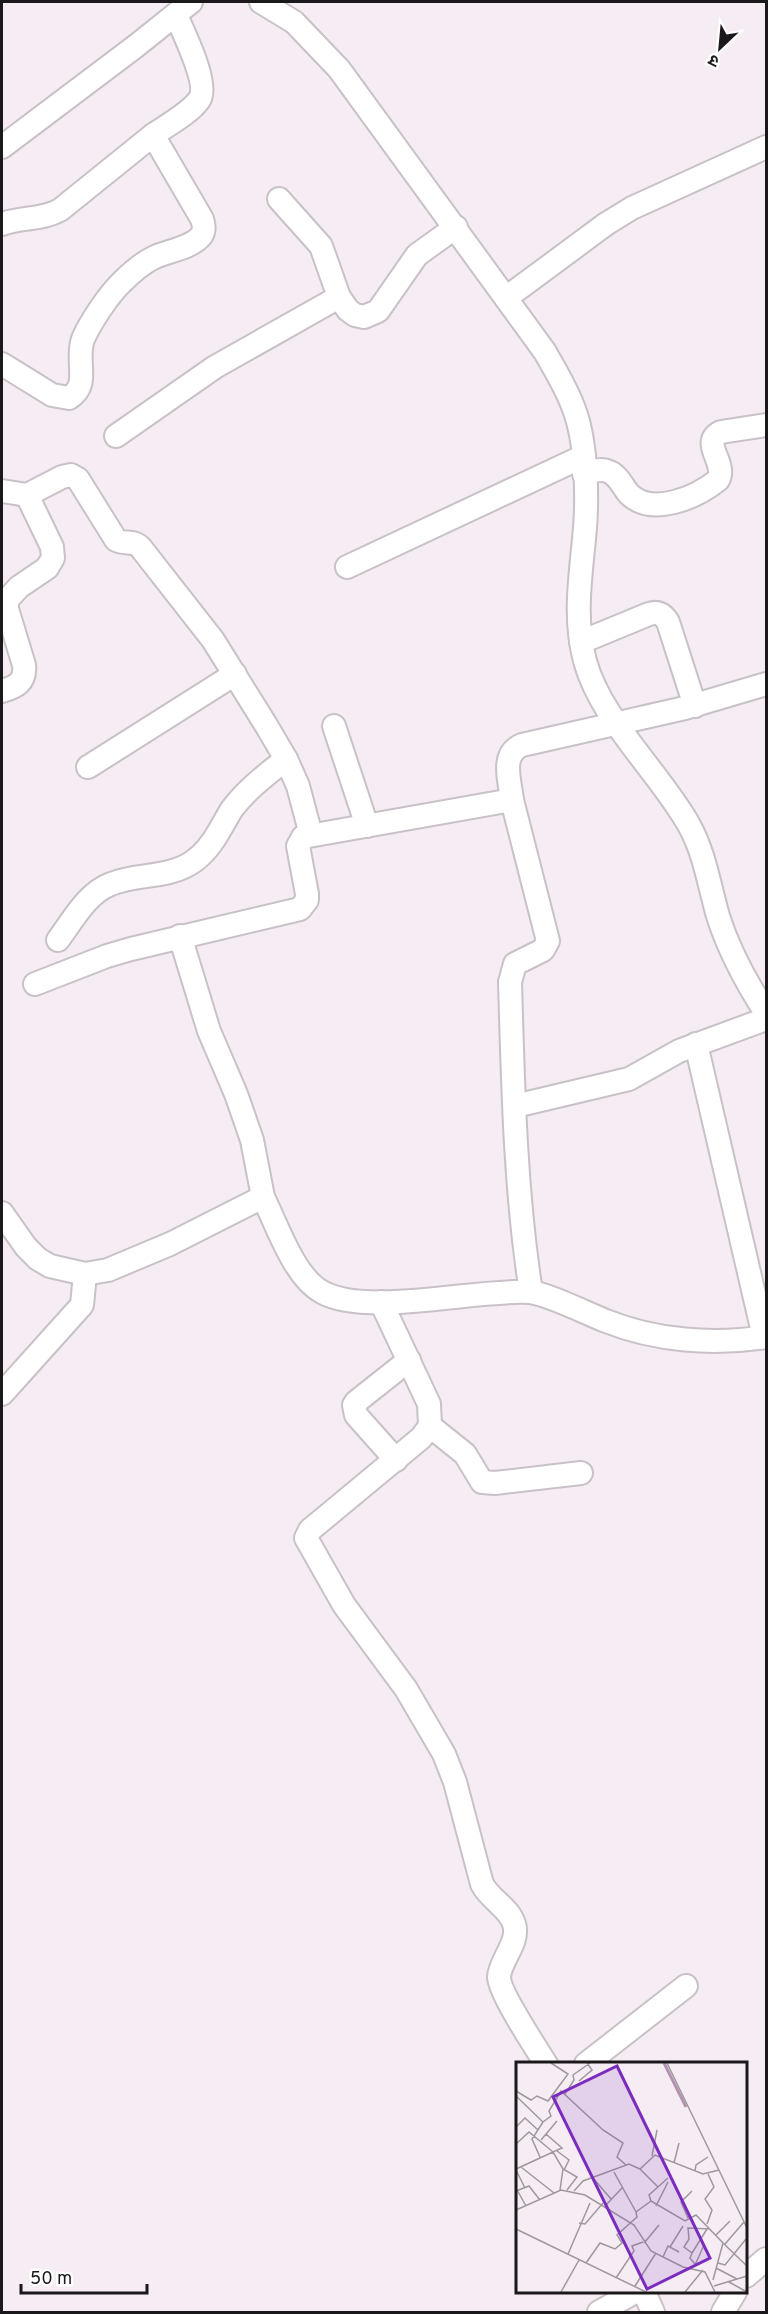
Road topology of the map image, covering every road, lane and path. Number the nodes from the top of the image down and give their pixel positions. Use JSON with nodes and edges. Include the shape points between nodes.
{"nodes":[{"id":1,"x":261,"y":2,"type":"edge"},
{"id":2,"x":184,"y":8,"type":"edge"},
{"id":3,"x":153,"y":135,"type":"junction"},
{"id":4,"x":2,"y":147,"type":"edge"},
{"id":5,"x":766,"y":147,"type":"edge"},
{"id":6,"x":279,"y":199,"type":"dead end"},
{"id":7,"x":2,"y":224,"type":"edge"},
{"id":8,"x":456,"y":227,"type":"junction"},
{"id":9,"x":339,"y":297,"type":"junction"},
{"id":10,"x":506,"y":298,"type":"junction"},
{"id":11,"x":2,"y":364,"type":"edge"},
{"id":12,"x":766,"y":425,"type":"edge"},
{"id":13,"x":116,"y":436,"type":"dead end"},
{"id":14,"x":584,"y":465,"type":"junction"},
{"id":15,"x":2,"y":491,"type":"edge"},
{"id":16,"x":27,"y":495,"type":"junction"},
{"id":17,"x":347,"y":567,"type":"dead end"},
{"id":18,"x":581,"y":642,"type":"junction"},
{"id":19,"x":236,"y":674,"type":"junction"},
{"id":20,"x":766,"y":684,"type":"edge"},
{"id":21,"x":2,"y":691,"type":"edge"},
{"id":22,"x":695,"y":705,"type":"junction"},
{"id":23,"x":617,"y":723,"type":"junction"},
{"id":24,"x":334,"y":726,"type":"dead end"},
{"id":25,"x":286,"y":759,"type":"junction"},
{"id":26,"x":88,"y":767,"type":"dead end"},
{"id":27,"x":513,"y":800,"type":"junction"},
{"id":28,"x":367,"y":826,"type":"junction"},
{"id":29,"x":311,"y":835,"type":"junction"},
{"id":30,"x":180,"y":936,"type":"junction"},
{"id":31,"x":58,"y":940,"type":"dead end"},
{"id":32,"x":35,"y":984,"type":"dead end"},
{"id":33,"x":766,"y":1013,"type":"edge"},
{"id":34,"x":766,"y":1019,"type":"edge"},
{"id":35,"x":696,"y":1044,"type":"junction"},
{"id":36,"x":515,"y":1106,"type":"junction"},
{"id":37,"x":264,"y":1197,"type":"junction"},
{"id":38,"x":2,"y":1213,"type":"edge"},
{"id":39,"x":85,"y":1274,"type":"junction"},
{"id":40,"x":531,"y":1292,"type":"junction"},
{"id":41,"x":381,"y":1302,"type":"junction"},
{"id":42,"x":765,"y":1337,"type":"edge"},
{"id":43,"x":409,"y":1360,"type":"junction"},
{"id":44,"x":2,"y":1394,"type":"edge"},
{"id":45,"x":430,"y":1426,"type":"junction"},
{"id":46,"x":396,"y":1460,"type":"junction"},
{"id":47,"x":581,"y":1473,"type":"dead end"},
{"id":48,"x":686,"y":1986,"type":"dead end"},
{"id":49,"x":545,"y":2062,"type":"edge"},
{"id":50,"x":589,"y":2062,"type":"edge"},
{"id":51,"x":766,"y":2259,"type":"edge"},
{"id":52,"x":747,"y":2275,"type":"edge"},
{"id":53,"x":633,"y":2293,"type":"edge"},
{"id":54,"x":644,"y":2293,"type":"edge"},
{"id":55,"x":734,"y":2293,"type":"edge"},
{"id":56,"x":599,"y":2313,"type":"edge"},
{"id":57,"x":653,"y":2313,"type":"edge"},
{"id":58,"x":723,"y":2313,"type":"edge"}],
"edges":[{"from":1,"to":8,"type":"street","via":[[294,22],[315,41]]},
{"from":2,"to":3,"type":"street","via":[[201,95],[194,105]]},
{"from":2,"to":4,"type":"street"},
{"from":3,"to":7,"type":"street","via":[[60,210]]},
{"from":3,"to":11,"type":"street","via":[[202,219],[203,233],[195,241],[141,265],[118,286],[84,338],[79,359],[81,388],[77,394],[69,398],[52,395]]},
{"from":5,"to":10,"type":"street","via":[[632,208]]},
{"from":6,"to":9,"type":"street","via":[[321,246]]},
{"from":8,"to":9,"type":"street","via":[[417,255],[378,311],[355,315]]},
{"from":8,"to":10,"type":"street"},
{"from":9,"to":13,"type":"street","via":[[215,367]]},
{"from":10,"to":14,"type":"street","via":[[545,352],[574,408]]},
{"from":12,"to":14,"type":"street","via":[[715,434],[712,448],[721,476],[713,484],[663,506],[636,499],[615,475]]},
{"from":14,"to":17,"type":"street"},
{"from":14,"to":18,"type":"street","via":[[585,536],[578,604]]},
{"from":15,"to":16,"type":"street"},
{"from":16,"to":19,"type":"street","via":[[68,475],[78,479],[116,540],[133,542],[141,548]]},
{"from":16,"to":21,"type":"street","via":[[52,547],[53,558],[47,568],[7,600],[24,675],[20,683]]},
{"from":18,"to":22,"type":"street","via":[[649,614],[660,614],[668,622]]},
{"from":18,"to":23,"type":"street","via":[[591,677]]},
{"from":19,"to":25,"type":"street"},
{"from":19,"to":26,"type":"street"},
{"from":20,"to":22,"type":"street"},
{"from":22,"to":23,"type":"street"},
{"from":23,"to":27,"type":"street","via":[[516,747],[508,761]]},
{"from":23,"to":33,"type":"street","via":[[688,823],[704,858],[726,941]]},
{"from":24,"to":28,"type":"street"},
{"from":25,"to":29,"type":"street"},
{"from":25,"to":31,"type":"street","via":[[242,796],[208,850],[194,862],[166,873],[109,884],[82,907]]},
{"from":27,"to":28,"type":"street"},
{"from":27,"to":36,"type":"street","via":[[548,941],[543,950],[519,960],[511,972]]},
{"from":28,"to":29,"type":"street"},
{"from":29,"to":30,"type":"street","via":[[303,837],[298,846],[307,894],[300,909]]},
{"from":30,"to":32,"type":"street","via":[[107,956]]},
{"from":30,"to":37,"type":"street","via":[[209,1031],[252,1140]]},
{"from":34,"to":35,"type":"street"},
{"from":35,"to":36,"type":"street","via":[[629,1079]]},
{"from":35,"to":42,"type":"street"},
{"from":36,"to":40,"type":"street","via":[[523,1242]]},
{"from":37,"to":39,"type":"street","via":[[170,1244],[108,1270]]},
{"from":37,"to":41,"type":"street","via":[[296,1264],[310,1284],[337,1299]]},
{"from":38,"to":39,"type":"street","via":[[38,1259],[50,1266]]},
{"from":39,"to":44,"type":"street","via":[[82,1305]]},
{"from":40,"to":41,"type":"street"},
{"from":40,"to":42,"type":"street","via":[[645,1334],[704,1340]]},
{"from":41,"to":43,"type":"street"},
{"from":43,"to":45,"type":"street","via":[[426,1394]]},
{"from":43,"to":46,"type":"street","via":[[354,1405],[356,1415]]},
{"from":45,"to":46,"type":"street"},
{"from":45,"to":47,"type":"street","via":[[465,1454],[482,1482]]},
{"from":46,"to":49,"type":"street","via":[[310,1530],[306,1538],[344,1605],[406,1689],[444,1754],[456,1782],[482,1884],[516,1927],[501,1968],[500,1984]]},
{"from":48,"to":50,"type":"street"},
{"from":51,"to":52,"type":"street"},
{"from":53,"to":56,"type":"street"},
{"from":54,"to":57,"type":"street"},
{"from":55,"to":58,"type":"street"}]}
